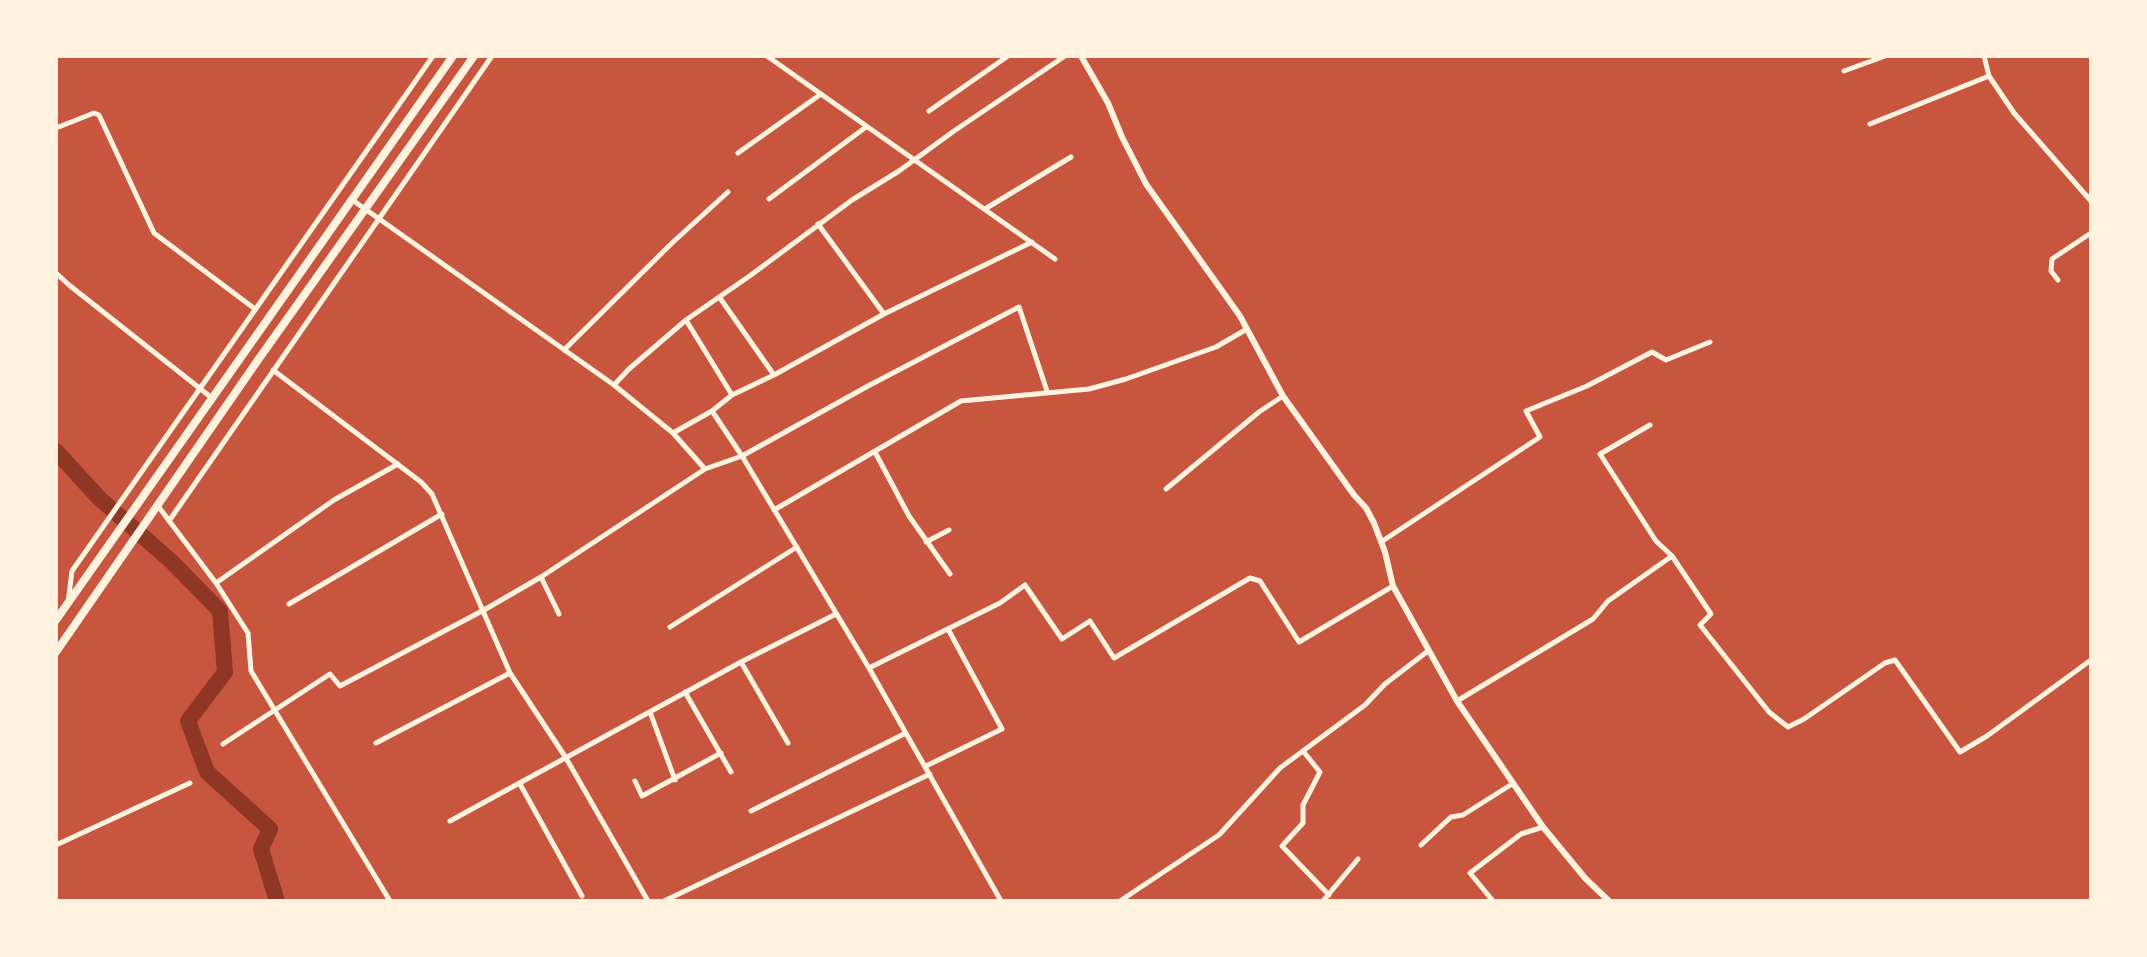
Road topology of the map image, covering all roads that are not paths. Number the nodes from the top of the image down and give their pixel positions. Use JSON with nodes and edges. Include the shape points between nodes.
{"nodes":[{"id":1,"x":433,"y":56,"type":"edge"},
{"id":2,"x":453,"y":56,"type":"edge"},
{"id":3,"x":474,"y":56,"type":"edge"},
{"id":4,"x":492,"y":56,"type":"edge"},
{"id":5,"x":767,"y":56,"type":"edge"},
{"id":6,"x":1008,"y":56,"type":"edge"},
{"id":7,"x":1065,"y":56,"type":"edge"},
{"id":8,"x":1081,"y":56,"type":"edge"},
{"id":9,"x":1885,"y":56,"type":"edge"},
{"id":10,"x":1984,"y":56,"type":"edge"},
{"id":11,"x":1844,"y":71,"type":"dead end"},
{"id":12,"x":1989,"y":76,"type":"junction"},
{"id":13,"x":821,"y":94,"type":"junction"},
{"id":14,"x":929,"y":111,"type":"dead end"},
{"id":15,"x":1870,"y":124,"type":"dead end"},
{"id":16,"x":866,"y":127,"type":"junction"},
{"id":17,"x":56,"y":128,"type":"edge"},
{"id":18,"x":738,"y":153,"type":"dead end"},
{"id":19,"x":1071,"y":157,"type":"dead end"},
{"id":20,"x":914,"y":160,"type":"junction"},
{"id":21,"x":728,"y":192,"type":"dead end"},
{"id":22,"x":351,"y":199,"type":"junction"},
{"id":23,"x":769,"y":199,"type":"dead end"},
{"id":24,"x":2091,"y":201,"type":"edge"},
{"id":25,"x":985,"y":209,"type":"junction"},
{"id":26,"x":366,"y":210,"type":"junction"},
{"id":27,"x":378,"y":219,"type":"junction"},
{"id":28,"x":818,"y":224,"type":"junction"},
{"id":29,"x":2091,"y":233,"type":"edge"},
{"id":30,"x":1032,"y":242,"type":"junction"},
{"id":31,"x":1055,"y":259,"type":"dead end"},
{"id":32,"x":56,"y":273,"type":"edge"},
{"id":33,"x":2058,"y":280,"type":"dead end"},
{"id":34,"x":720,"y":298,"type":"junction"},
{"id":35,"x":255,"y":309,"type":"junction"},
{"id":36,"x":884,"y":314,"type":"junction"},
{"id":37,"x":686,"y":320,"type":"junction"},
{"id":38,"x":1247,"y":329,"type":"junction"},
{"id":39,"x":1710,"y":342,"type":"dead end"},
{"id":40,"x":564,"y":350,"type":"junction"},
{"id":41,"x":273,"y":370,"type":"junction"},
{"id":42,"x":774,"y":375,"type":"junction"},
{"id":43,"x":614,"y":385,"type":"junction"},
{"id":44,"x":199,"y":389,"type":"junction"},
{"id":45,"x":1047,"y":391,"type":"junction"},
{"id":46,"x":732,"y":395,"type":"junction"},
{"id":47,"x":1283,"y":396,"type":"junction"},
{"id":48,"x":212,"y":398,"type":"junction"},
{"id":49,"x":712,"y":411,"type":"junction"},
{"id":50,"x":1650,"y":425,"type":"dead end"},
{"id":51,"x":673,"y":433,"type":"junction"},
{"id":52,"x":875,"y":452,"type":"junction"},
{"id":53,"x":742,"y":456,"type":"junction"},
{"id":54,"x":398,"y":464,"type":"junction"},
{"id":55,"x":705,"y":469,"type":"junction"},
{"id":56,"x":1166,"y":489,"type":"dead end"},
{"id":57,"x":154,"y":510,"type":"junction"},
{"id":58,"x":774,"y":510,"type":"junction"},
{"id":59,"x":442,"y":514,"type":"junction"},
{"id":60,"x":169,"y":521,"type":"junction"},
{"id":61,"x":949,"y":530,"type":"dead end"},
{"id":62,"x":926,"y":542,"type":"junction"},
{"id":63,"x":1381,"y":542,"type":"junction"},
{"id":64,"x":797,"y":547,"type":"junction"},
{"id":65,"x":1672,"y":556,"type":"junction"},
{"id":66,"x":950,"y":574,"type":"dead end"},
{"id":67,"x":541,"y":577,"type":"junction"},
{"id":68,"x":216,"y":583,"type":"junction"},
{"id":69,"x":1393,"y":586,"type":"junction"},
{"id":70,"x":68,"y":604,"type":"junction"},
{"id":71,"x":289,"y":604,"type":"dead end"},
{"id":72,"x":484,"y":610,"type":"junction"},
{"id":73,"x":559,"y":614,"type":"dead end"},
{"id":74,"x":836,"y":614,"type":"junction"},
{"id":75,"x":56,"y":620,"type":"edge"},
{"id":76,"x":670,"y":627,"type":"dead end"},
{"id":77,"x":948,"y":629,"type":"junction"},
{"id":78,"x":1428,"y":651,"type":"junction"},
{"id":79,"x":56,"y":652,"type":"edge"},
{"id":80,"x":2091,"y":660,"type":"edge"},
{"id":81,"x":741,"y":662,"type":"junction"},
{"id":82,"x":869,"y":668,"type":"junction"},
{"id":83,"x":510,"y":673,"type":"junction"},
{"id":84,"x":685,"y":692,"type":"junction"},
{"id":85,"x":1457,"y":701,"type":"junction"},
{"id":86,"x":275,"y":711,"type":"junction"},
{"id":87,"x":650,"y":712,"type":"junction"},
{"id":88,"x":906,"y":733,"type":"junction"},
{"id":89,"x":376,"y":743,"type":"dead end"},
{"id":90,"x":788,"y":743,"type":"dead end"},
{"id":91,"x":223,"y":744,"type":"dead end"},
{"id":92,"x":1303,"y":751,"type":"junction"},
{"id":93,"x":721,"y":753,"type":"junction"},
{"id":94,"x":566,"y":758,"type":"junction"},
{"id":95,"x":926,"y":766,"type":"junction"},
{"id":96,"x":731,"y":772,"type":"dead end"},
{"id":97,"x":930,"y":774,"type":"junction"},
{"id":98,"x":675,"y":780,"type":"junction"},
{"id":99,"x":635,"y":781,"type":"dead end"},
{"id":100,"x":190,"y":783,"type":"dead end"},
{"id":101,"x":520,"y":784,"type":"junction"},
{"id":102,"x":1512,"y":784,"type":"junction"},
{"id":103,"x":751,"y":811,"type":"dead end"},
{"id":104,"x":450,"y":821,"type":"dead end"},
{"id":105,"x":1543,"y":827,"type":"junction"},
{"id":106,"x":56,"y":845,"type":"edge"},
{"id":107,"x":1421,"y":845,"type":"dead end"},
{"id":108,"x":1358,"y":859,"type":"dead end"},
{"id":109,"x":1329,"y":895,"type":"junction"},
{"id":110,"x":582,"y":896,"type":"dead end"},
{"id":111,"x":390,"y":901,"type":"edge"},
{"id":112,"x":648,"y":901,"type":"edge"},
{"id":113,"x":664,"y":901,"type":"edge"},
{"id":114,"x":1001,"y":901,"type":"edge"},
{"id":115,"x":1120,"y":901,"type":"edge"},
{"id":116,"x":1323,"y":901,"type":"edge"},
{"id":117,"x":1493,"y":901,"type":"edge"},
{"id":118,"x":1609,"y":901,"type":"edge"}],
"edges":[{"from":1,"to":35,"type":"street"},
{"from":2,"to":22,"type":"highway"},
{"from":3,"to":26,"type":"highway"},
{"from":4,"to":27,"type":"street"},
{"from":5,"to":13,"type":"street"},
{"from":6,"to":14,"type":"street"},
{"from":7,"to":20,"type":"street"},
{"from":8,"to":38,"type":"street","via":[[1146,184]]},
{"from":9,"to":11,"type":"street"},
{"from":10,"to":12,"type":"street"},
{"from":12,"to":15,"type":"street"},
{"from":12,"to":24,"type":"street","via":[[2014,113]]},
{"from":13,"to":16,"type":"street"},
{"from":13,"to":18,"type":"street"},
{"from":16,"to":20,"type":"street"},
{"from":16,"to":23,"type":"street"},
{"from":17,"to":35,"type":"street","via":[[99,115],[154,233]]},
{"from":19,"to":25,"type":"street"},
{"from":20,"to":25,"type":"street"},
{"from":20,"to":28,"type":"street"},
{"from":21,"to":40,"type":"street"},
{"from":22,"to":26,"type":"street"},
{"from":22,"to":48,"type":"highway"},
{"from":25,"to":30,"type":"street"},
{"from":26,"to":27,"type":"street"},
{"from":26,"to":57,"type":"highway"},
{"from":27,"to":40,"type":"street"},
{"from":27,"to":41,"type":"street"},
{"from":28,"to":34,"type":"street"},
{"from":28,"to":36,"type":"street"},
{"from":29,"to":33,"type":"street","via":[[2052,259],[2051,271]]},
{"from":30,"to":31,"type":"street"},
{"from":30,"to":36,"type":"street"},
{"from":32,"to":44,"type":"street"},
{"from":34,"to":37,"type":"street"},
{"from":34,"to":42,"type":"street"},
{"from":35,"to":44,"type":"street"},
{"from":36,"to":42,"type":"street"},
{"from":37,"to":43,"type":"street"},
{"from":37,"to":46,"type":"street"},
{"from":38,"to":45,"type":"street","via":[[1216,347],[1126,379],[1089,389]]},
{"from":38,"to":47,"type":"street"},
{"from":39,"to":63,"type":"street","via":[[1666,360],[1652,352],[1526,411],[1540,437]]},
{"from":40,"to":43,"type":"street"},
{"from":41,"to":54,"type":"street"},
{"from":41,"to":60,"type":"street"},
{"from":42,"to":46,"type":"street"},
{"from":43,"to":51,"type":"street"},
{"from":44,"to":48,"type":"street"},
{"from":44,"to":70,"type":"street","via":[[72,571]]},
{"from":45,"to":52,"type":"street","via":[[961,401]]},
{"from":45,"to":53,"type":"street","via":[[1019,307]]},
{"from":46,"to":49,"type":"street"},
{"from":47,"to":56,"type":"street"},
{"from":47,"to":63,"type":"street","via":[[1366,508]]},
{"from":48,"to":70,"type":"highway"},
{"from":49,"to":51,"type":"street"},
{"from":49,"to":53,"type":"street"},
{"from":50,"to":65,"type":"street","via":[[1600,454],[1656,541]]},
{"from":51,"to":55,"type":"street"},
{"from":52,"to":58,"type":"street"},
{"from":52,"to":62,"type":"street"},
{"from":53,"to":55,"type":"street"},
{"from":53,"to":58,"type":"street"},
{"from":54,"to":59,"type":"street","via":[[432,494]]},
{"from":54,"to":68,"type":"street","via":[[334,500]]},
{"from":55,"to":67,"type":"street"},
{"from":57,"to":60,"type":"street"},
{"from":57,"to":79,"type":"highway"},
{"from":58,"to":64,"type":"street"},
{"from":59,"to":71,"type":"street"},
{"from":59,"to":72,"type":"street"},
{"from":60,"to":68,"type":"street"},
{"from":61,"to":62,"type":"street"},
{"from":62,"to":66,"type":"street"},
{"from":63,"to":69,"type":"street"},
{"from":64,"to":74,"type":"street"},
{"from":64,"to":76,"type":"street"},
{"from":65,"to":80,"type":"street","via":[[1711,614],[1700,625],[1769,712],[1788,727],[1895,660],[1960,752]]},
{"from":65,"to":85,"type":"street","via":[[1608,601],[1593,619]]},
{"from":67,"to":72,"type":"street"},
{"from":67,"to":73,"type":"street"},
{"from":68,"to":86,"type":"street","via":[[248,633],[251,671]]},
{"from":69,"to":77,"type":"street","via":[[1299,642],[1260,581],[1250,578],[1114,658],[1090,621],[1062,639],[1025,585]]},
{"from":69,"to":78,"type":"street"},
{"from":70,"to":75,"type":"highway"},
{"from":72,"to":83,"type":"street"},
{"from":72,"to":86,"type":"street","via":[[340,686],[330,674]]},
{"from":74,"to":81,"type":"street"},
{"from":74,"to":82,"type":"street"},
{"from":77,"to":82,"type":"street"},
{"from":77,"to":95,"type":"street","via":[[1002,729]]},
{"from":78,"to":85,"type":"street"},
{"from":78,"to":92,"type":"street"},
{"from":81,"to":84,"type":"street"},
{"from":81,"to":90,"type":"street"},
{"from":82,"to":88,"type":"street"},
{"from":83,"to":89,"type":"street"},
{"from":83,"to":94,"type":"street"},
{"from":84,"to":87,"type":"street"},
{"from":84,"to":93,"type":"street"},
{"from":85,"to":102,"type":"street"},
{"from":86,"to":91,"type":"street"},
{"from":86,"to":111,"type":"street"},
{"from":87,"to":94,"type":"street"},
{"from":87,"to":98,"type":"street"},
{"from":88,"to":95,"type":"street"},
{"from":88,"to":103,"type":"street"},
{"from":92,"to":109,"type":"street","via":[[1320,772],[1303,805],[1303,823],[1282,846]]},
{"from":92,"to":115,"type":"street","via":[[1280,768],[1219,835]]},
{"from":93,"to":96,"type":"street"},
{"from":93,"to":98,"type":"street"},
{"from":94,"to":101,"type":"street"},
{"from":94,"to":112,"type":"street"},
{"from":95,"to":97,"type":"street"},
{"from":97,"to":113,"type":"street"},
{"from":97,"to":114,"type":"street"},
{"from":98,"to":99,"type":"street","via":[[642,796]]},
{"from":100,"to":106,"type":"street"},
{"from":101,"to":104,"type":"street"},
{"from":101,"to":110,"type":"street"},
{"from":102,"to":105,"type":"street"},
{"from":102,"to":107,"type":"street","via":[[1451,817]]},
{"from":105,"to":117,"type":"street","via":[[1521,834],[1470,873]]},
{"from":105,"to":118,"type":"street"},
{"from":108,"to":109,"type":"street"},
{"from":109,"to":116,"type":"street"}]}
